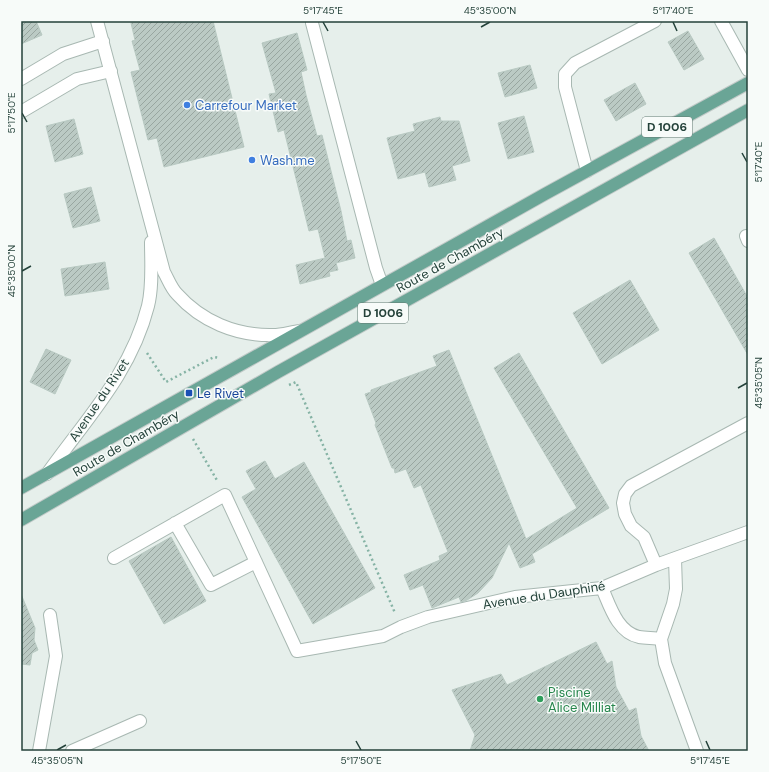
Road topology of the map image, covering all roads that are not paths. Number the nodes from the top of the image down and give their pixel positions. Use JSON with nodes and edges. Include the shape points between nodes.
{"nodes":[{"id":1,"x":98,"y":21,"type":"edge"},
{"id":2,"x":655,"y":21,"type":"edge"},
{"id":3,"x":721,"y":21,"type":"edge"},
{"id":4,"x":312,"y":23,"type":"dead end"},
{"id":5,"x":103,"y":41,"type":"junction"},
{"id":6,"x":748,"y":70,"type":"edge"},
{"id":7,"x":111,"y":71,"type":"junction"},
{"id":8,"x":21,"y":79,"type":"edge"},
{"id":9,"x":748,"y":83,"type":"edge"},
{"id":10,"x":748,"y":110,"type":"edge"},
{"id":11,"x":21,"y":112,"type":"edge"},
{"id":12,"x":587,"y":171,"type":"junction"},
{"id":13,"x":152,"y":227,"type":"junction"},
{"id":14,"x":382,"y":285,"type":"junction"},
{"id":15,"x":300,"y":331,"type":"junction"},
{"id":16,"x":748,"y":423,"type":"edge"},
{"id":17,"x":47,"y":474,"type":"junction"},
{"id":18,"x":21,"y":488,"type":"edge"},
{"id":19,"x":21,"y":520,"type":"edge"},
{"id":20,"x":175,"y":523,"type":"junction"},
{"id":21,"x":748,"y":532,"type":"edge"},
{"id":22,"x":114,"y":558,"type":"dead end"},
{"id":23,"x":676,"y":559,"type":"junction"},
{"id":24,"x":256,"y":562,"type":"junction"},
{"id":25,"x":656,"y":566,"type":"junction"},
{"id":26,"x":602,"y":588,"type":"junction"},
{"id":27,"x":50,"y":615,"type":"dead end"},
{"id":28,"x":661,"y":639,"type":"junction"},
{"id":29,"x":140,"y":721,"type":"dead end"},
{"id":30,"x":39,"y":751,"type":"edge"},
{"id":31,"x":72,"y":751,"type":"edge"},
{"id":32,"x":696,"y":751,"type":"edge"}],
"edges":[{"from":1,"to":5,"type":"street","name":"Avenue du Rivet"},
{"from":2,"to":12,"type":"street","via":[[575,62],[565,74],[565,87]]},
{"from":3,"to":6,"type":"street"},
{"from":4,"to":14,"type":"street"},
{"from":5,"to":7,"type":"street","name":"Avenue du Rivet"},
{"from":5,"to":8,"type":"street","via":[[63,54]]},
{"from":7,"to":11,"type":"street","via":[[77,79]]},
{"from":7,"to":13,"type":"street","name":"Avenue du Rivet"},
{"from":9,"to":12,"type":"main road","name":"Route de Chambéry","number":"D 1006"},
{"from":10,"to":19,"type":"main road","name":"Route de Chambéry","number":"D 1006","via":[[278,372]]},
{"from":12,"to":14,"type":"main road","name":"Route de Chambéry","number":"D 1006"},
{"from":13,"to":15,"type":"street","name":"Avenue du Rivet","via":[[164,272],[175,293],[193,310],[213,323],[244,332],[273,335]]},
{"from":13,"to":17,"type":"street","name":"Avenue du Rivet","via":[[148,304],[138,340],[120,375]]},
{"from":14,"to":15,"type":"main road","name":"Route de Chambéry","number":"D 1006"},
{"from":15,"to":17,"type":"main road","name":"Route de Chambéry","number":"D 1006"},
{"from":16,"to":25,"type":"street","via":[[631,486],[625,494],[625,514],[631,526],[644,537]]},
{"from":17,"to":18,"type":"main road","name":"Route de Chambéry","number":"D 1006"},
{"from":20,"to":22,"type":"street"},
{"from":20,"to":24,"type":"street","via":[[211,585]]},
{"from":20,"to":24,"type":"street","via":[[225,495]]},
{"from":21,"to":23,"type":"street","name":"Avenue du Dauphiné"},
{"from":23,"to":25,"type":"street","name":"Avenue du Dauphiné"},
{"from":23,"to":28,"type":"street","via":[[674,604]]},
{"from":24,"to":26,"type":"street","name":"Avenue du Dauphiné","via":[[297,651],[384,636],[428,617],[515,597]]},
{"from":25,"to":26,"type":"street","name":"Avenue du Dauphiné"},
{"from":26,"to":28,"type":"street","via":[[615,617],[624,629],[638,637]]},
{"from":27,"to":30,"type":"street","via":[[56,656]]},
{"from":28,"to":32,"type":"street","via":[[665,663]]},
{"from":29,"to":31,"type":"street"}]}
